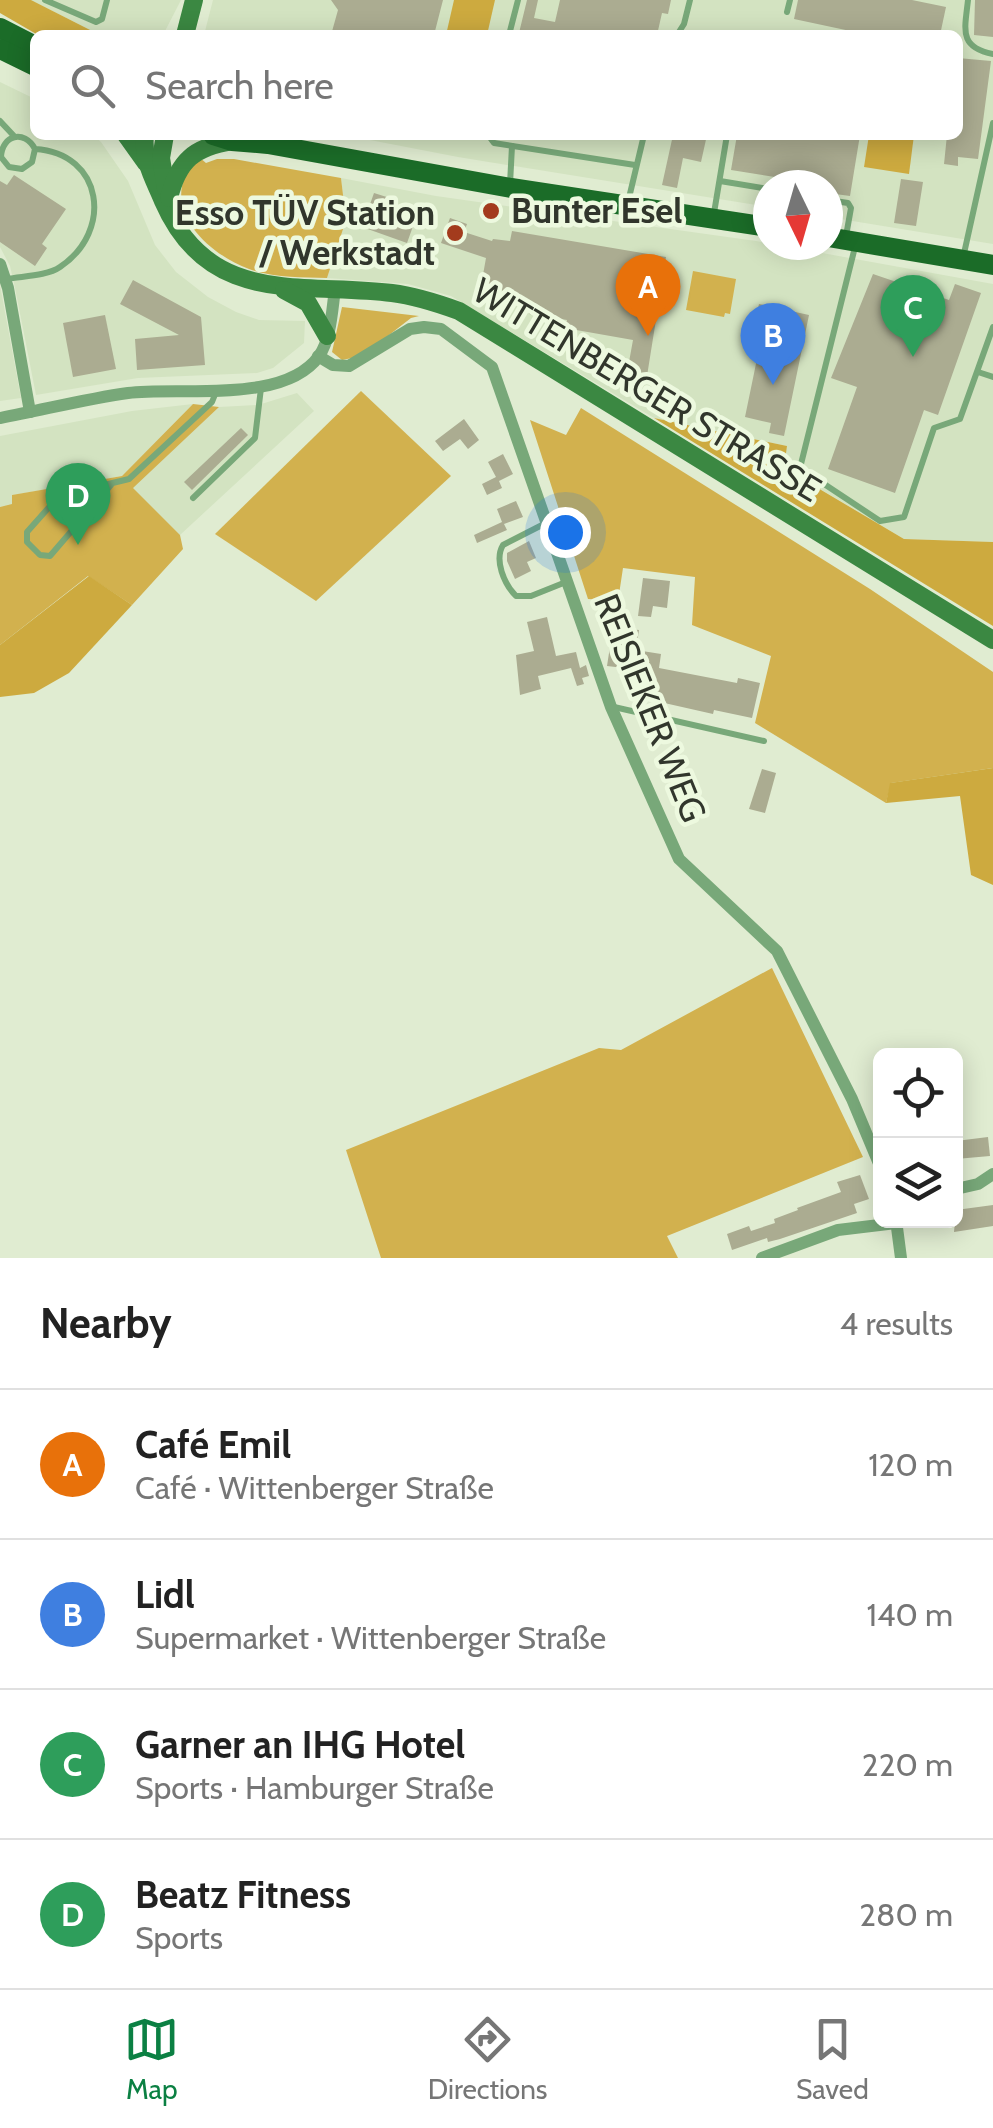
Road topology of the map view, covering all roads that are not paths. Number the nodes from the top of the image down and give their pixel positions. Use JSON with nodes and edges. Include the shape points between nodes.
{"nodes":[{"id":1,"x":46,"y":0,"type":"edge"},
{"id":2,"x":108,"y":0,"type":"edge"},
{"id":3,"x":194,"y":0,"type":"edge"},
{"id":4,"x":518,"y":0,"type":"edge"},
{"id":5,"x":690,"y":0,"type":"edge"},
{"id":6,"x":790,"y":0,"type":"edge"},
{"id":7,"x":968,"y":0,"type":"edge"},
{"id":8,"x":788,"y":12,"type":"dead end"},
{"id":9,"x":0,"y":28,"type":"edge"},
{"id":10,"x":186,"y":30,"type":"edge"},
{"id":11,"x":510,"y":30,"type":"edge"},
{"id":12,"x":680,"y":30,"type":"edge"},
{"id":13,"x":30,"y":43,"type":"edge"},
{"id":14,"x":3,"y":51,"type":"edge"},
{"id":15,"x":993,"y":54,"type":"edge"},
{"id":16,"x":30,"y":66,"type":"edge"},
{"id":17,"x":0,"y":122,"type":"edge"},
{"id":18,"x":993,"y":124,"type":"edge"},
{"id":19,"x":14,"y":136,"type":"junction"},
{"id":20,"x":130,"y":140,"type":"edge"},
{"id":21,"x":145,"y":140,"type":"edge"},
{"id":22,"x":164,"y":140,"type":"edge"},
{"id":23,"x":236,"y":140,"type":"edge"},
{"id":24,"x":246,"y":140,"type":"edge"},
{"id":25,"x":492,"y":140,"type":"edge"},
{"id":26,"x":643,"y":140,"type":"edge"},
{"id":27,"x":727,"y":140,"type":"edge"},
{"id":28,"x":512,"y":146,"type":"junction"},
{"id":29,"x":34,"y":149,"type":"junction"},
{"id":30,"x":146,"y":163,"type":"junction"},
{"id":31,"x":635,"y":166,"type":"junction"},
{"id":32,"x":720,"y":180,"type":"junction"},
{"id":33,"x":753,"y":186,"type":"edge"},
{"id":34,"x":510,"y":188,"type":"junction"},
{"id":35,"x":168,"y":199,"type":"junction"},
{"id":36,"x":843,"y":202,"type":"edge"},
{"id":37,"x":627,"y":206,"type":"junction"},
{"id":38,"x":713,"y":219,"type":"junction"},
{"id":39,"x":753,"y":226,"type":"edge"},
{"id":40,"x":843,"y":240,"type":"edge"},
{"id":41,"x":192,"y":243,"type":"junction"},
{"id":42,"x":839,"y":260,"type":"edge"},
{"id":43,"x":962,"y":260,"type":"junction"},
{"id":44,"x":0,"y":264,"type":"edge"},
{"id":45,"x":993,"y":265,"type":"edge"},
{"id":46,"x":6,"y":279,"type":"junction"},
{"id":47,"x":280,"y":288,"type":"junction"},
{"id":48,"x":335,"y":289,"type":"junction"},
{"id":49,"x":993,"y":328,"type":"edge"},
{"id":50,"x":326,"y":336,"type":"junction"},
{"id":51,"x":318,"y":356,"type":"junction"},
{"id":52,"x":978,"y":372,"type":"junction"},
{"id":53,"x":993,"y":377,"type":"edge"},
{"id":54,"x":261,"y":387,"type":"junction"},
{"id":55,"x":217,"y":390,"type":"junction"},
{"id":56,"x":30,"y":412,"type":"junction"},
{"id":57,"x":0,"y":418,"type":"edge"},
{"id":58,"x":111,"y":486,"type":"junction"},
{"id":59,"x":193,"y":498,"type":"dead end"},
{"id":60,"x":547,"y":523,"type":"junction"},
{"id":61,"x":567,"y":581,"type":"junction"},
{"id":62,"x":993,"y":640,"type":"edge"},
{"id":63,"x":611,"y":707,"type":"junction"},
{"id":64,"x":764,"y":741,"type":"dead end"},
{"id":65,"x":873,"y":1149,"type":"edge"},
{"id":66,"x":993,"y":1174,"type":"edge"},
{"id":67,"x":963,"y":1187,"type":"edge"},
{"id":68,"x":873,"y":1225,"type":"edge"},
{"id":69,"x":897,"y":1228,"type":"edge"},
{"id":70,"x":791,"y":1253,"type":"edge"},
{"id":71,"x":762,"y":1258,"type":"edge"},
{"id":72,"x":901,"y":1258,"type":"edge"}],
"edges":[{"from":1,"to":2,"type":"lane","via":[[96,22]]},
{"from":3,"to":10,"type":"main road"},
{"from":4,"to":11,"type":"lane"},
{"from":5,"to":12,"type":"lane"},
{"from":6,"to":8,"type":"lane"},
{"from":7,"to":15,"type":"lane","via":[[968,42]]},
{"from":9,"to":13,"type":"main road"},
{"from":14,"to":16,"type":"main road"},
{"from":17,"to":19,"type":"lane"},
{"from":18,"to":43,"type":"lane"},
{"from":19,"to":29,"type":"lane","via":[[27,138]]},
{"from":19,"to":29,"type":"lane","via":[[1,150],[9,167],[28,166]]},
{"from":20,"to":30,"type":"main road"},
{"from":21,"to":30,"type":"main road","name":"WITTENBERGER STRASSE"},
{"from":22,"to":35,"type":"main road","name":"WITTENBERGER STRASSE"},
{"from":23,"to":35,"type":"main road","via":[[192,154]]},
{"from":24,"to":34,"type":"main road"},
{"from":25,"to":28,"type":"lane"},
{"from":26,"to":31,"type":"lane"},
{"from":27,"to":32,"type":"lane"},
{"from":28,"to":31,"type":"lane"},
{"from":28,"to":34,"type":"lane"},
{"from":29,"to":46,"type":"lane","via":[[64,156],[83,174],[96,198],[95,222],[62,266]]},
{"from":30,"to":41,"type":"main road","name":"WITTENBERGER STRASSE","via":[[171,220]]},
{"from":31,"to":37,"type":"lane"},
{"from":32,"to":33,"type":"lane"},
{"from":32,"to":38,"type":"lane"},
{"from":34,"to":37,"type":"main road"},
{"from":35,"to":41,"type":"main road","name":"WITTENBERGER STRASSE"},
{"from":36,"to":40,"type":"lane","via":[[850,208]]},
{"from":37,"to":38,"type":"main road"},
{"from":38,"to":39,"type":"main road"},
{"from":40,"to":43,"type":"main road"},
{"from":41,"to":47,"type":"main road","name":"WITTENBERGER STRASSE","via":[[229,273]]},
{"from":42,"to":52,"type":"lane","via":[[800,468],[880,522],[904,517],[934,428],[960,419]]},
{"from":43,"to":45,"type":"main road"},
{"from":44,"to":46,"type":"street"},
{"from":46,"to":56,"type":"street"},
{"from":47,"to":48,"type":"main road","name":"WITTENBERGER STRASSE"},
{"from":47,"to":50,"type":"main road","via":[[308,302]]},
{"from":48,"to":50,"type":"street"},
{"from":48,"to":62,"type":"main road","name":"WITTENBERGER STRASSE","via":[[416,297],[459,311]]},
{"from":49,"to":52,"type":"lane"},
{"from":50,"to":51,"type":"street"},
{"from":51,"to":54,"type":"street"},
{"from":51,"to":60,"type":"street","name":"REISIEKER WEG","via":[[349,366],[424,327],[441,328],[468,346],[492,367]]},
{"from":52,"to":53,"type":"lane"},
{"from":54,"to":55,"type":"street"},
{"from":54,"to":59,"type":"lane","via":[[255,438]]},
{"from":55,"to":56,"type":"street","via":[[131,392]]},
{"from":55,"to":58,"type":"lane","via":[[129,479]]},
{"from":56,"to":57,"type":"street"},
{"from":58,"to":58,"type":"lane","via":[[58,496],[27,532],[27,542],[50,556]]},
{"from":60,"to":61,"type":"street","name":"REISIEKER WEG"},
{"from":60,"to":61,"type":"lane","via":[[503,544],[498,559],[516,596]]},
{"from":61,"to":63,"type":"street","name":"REISIEKER WEG"},
{"from":63,"to":64,"type":"lane"},
{"from":63,"to":65,"type":"street","name":"REISIEKER WEG","via":[[679,860],[778,951]]},
{"from":66,"to":67,"type":"street"},
{"from":68,"to":70,"type":"street","via":[[838,1230]]},
{"from":69,"to":72,"type":"street"},
{"from":70,"to":71,"type":"street"}]}
